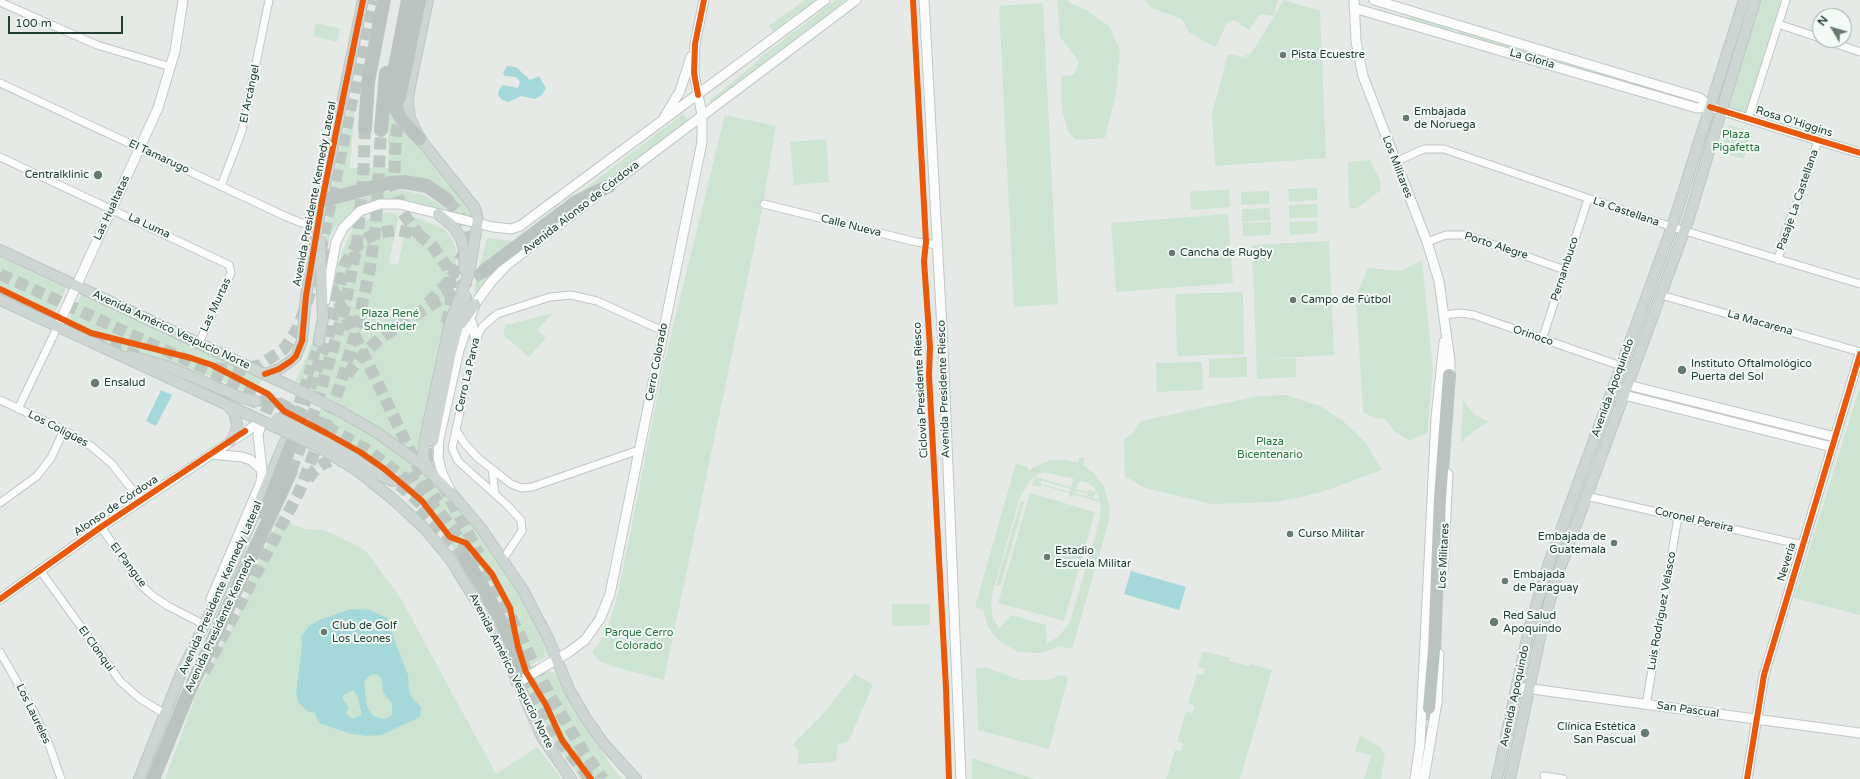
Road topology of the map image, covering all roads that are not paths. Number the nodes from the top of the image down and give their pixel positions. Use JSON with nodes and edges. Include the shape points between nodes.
{"nodes":[{"id":1,"x":183,"y":0,"type":"edge"},
{"id":2,"x":269,"y":0,"type":"edge"},
{"id":3,"x":363,"y":0,"type":"edge"},
{"id":4,"x":384,"y":0,"type":"edge"},
{"id":5,"x":401,"y":0,"type":"edge"},
{"id":6,"x":408,"y":0,"type":"edge"},
{"id":7,"x":420,"y":0,"type":"edge"},
{"id":8,"x":428,"y":0,"type":"edge"},
{"id":9,"x":704,"y":0,"type":"edge"},
{"id":10,"x":826,"y":0,"type":"edge"},
{"id":11,"x":856,"y":0,"type":"edge"},
{"id":12,"x":924,"y":0,"type":"edge"},
{"id":13,"x":1374,"y":0,"type":"edge"},
{"id":14,"x":1744,"y":0,"type":"edge"},
{"id":15,"x":1755,"y":0,"type":"edge"},
{"id":16,"x":1786,"y":0,"type":"edge"},
{"id":17,"x":0,"y":2,"type":"edge"},
{"id":18,"x":1354,"y":4,"type":"edge"},
{"id":19,"x":1408,"y":10,"type":"junction"},
{"id":20,"x":1404,"y":22,"type":"junction"},
{"id":21,"x":1778,"y":24,"type":"junction"},
{"id":22,"x":1457,"y":25,"type":"junction"},
{"id":23,"x":1812,"y":35,"type":"edge"},
{"id":24,"x":1454,"y":36,"type":"junction"},
{"id":25,"x":695,"y":44,"type":"junction"},
{"id":26,"x":1520,"y":44,"type":"junction"},
{"id":27,"x":1848,"y":48,"type":"edge"},
{"id":28,"x":1860,"y":52,"type":"edge"},
{"id":29,"x":1516,"y":55,"type":"junction"},
{"id":30,"x":171,"y":67,"type":"junction"},
{"id":31,"x":0,"y":83,"type":"edge"},
{"id":32,"x":1664,"y":88,"type":"junction"},
{"id":33,"x":698,"y":95,"type":"junction"},
{"id":34,"x":1661,"y":97,"type":"junction"},
{"id":35,"x":400,"y":98,"type":"tunnel mouth"},
{"id":36,"x":1710,"y":106,"type":"junction"},
{"id":37,"x":1722,"y":110,"type":"junction"},
{"id":38,"x":702,"y":115,"type":"junction"},
{"id":39,"x":1748,"y":118,"type":"junction"},
{"id":40,"x":662,"y":121,"type":"junction"},
{"id":41,"x":365,"y":129,"type":"tunnel mouth"},
{"id":42,"x":381,"y":130,"type":"tunnel mouth"},
{"id":43,"x":420,"y":139,"type":"junction"},
{"id":44,"x":1818,"y":140,"type":"junction"},
{"id":45,"x":140,"y":148,"type":"junction"},
{"id":46,"x":1860,"y":153,"type":"edge"},
{"id":47,"x":0,"y":157,"type":"edge"},
{"id":48,"x":1395,"y":162,"type":"junction"},
{"id":49,"x":221,"y":186,"type":"junction"},
{"id":50,"x":609,"y":186,"type":"junction"},
{"id":51,"x":1588,"y":199,"type":"junction"},
{"id":52,"x":448,"y":200,"type":"tunnel mouth"},
{"id":53,"x":322,"y":201,"type":"junction"},
{"id":54,"x":764,"y":204,"type":"dead end"},
{"id":55,"x":112,"y":209,"type":"junction"},
{"id":56,"x":438,"y":214,"type":"junction"},
{"id":57,"x":319,"y":221,"type":"junction"},
{"id":58,"x":478,"y":224,"type":"junction"},
{"id":59,"x":1672,"y":227,"type":"junction"},
{"id":60,"x":1684,"y":231,"type":"junction"},
{"id":61,"x":1427,"y":242,"type":"junction"},
{"id":62,"x":938,"y":245,"type":"junction"},
{"id":63,"x":0,"y":250,"type":"edge"},
{"id":64,"x":1778,"y":260,"type":"junction"},
{"id":65,"x":231,"y":268,"type":"joint"},
{"id":66,"x":1565,"y":270,"type":"junction"},
{"id":67,"x":484,"y":271,"type":"tunnel mouth"},
{"id":68,"x":469,"y":273,"type":"junction"},
{"id":69,"x":1860,"y":284,"type":"edge"},
{"id":70,"x":77,"y":286,"type":"junction"},
{"id":71,"x":1661,"y":295,"type":"junction"},
{"id":72,"x":0,"y":300,"type":"edge"},
{"id":73,"x":475,"y":304,"type":"junction"},
{"id":74,"x":470,"y":315,"type":"junction"},
{"id":75,"x":1444,"y":315,"type":"junction"},
{"id":76,"x":322,"y":319,"type":"junction"},
{"id":77,"x":450,"y":323,"type":"junction"},
{"id":78,"x":58,"y":328,"type":"junction"},
{"id":79,"x":663,"y":331,"type":"junction"},
{"id":80,"x":456,"y":333,"type":"junction"},
{"id":81,"x":1445,"y":333,"type":"junction"},
{"id":82,"x":476,"y":339,"type":"junction"},
{"id":83,"x":1542,"y":340,"type":"junction"},
{"id":84,"x":319,"y":341,"type":"tunnel mouth"},
{"id":85,"x":199,"y":343,"type":"junction"},
{"id":86,"x":108,"y":351,"type":"junction"},
{"id":87,"x":1860,"y":353,"type":"edge"},
{"id":88,"x":1621,"y":366,"type":"junction"},
{"id":89,"x":265,"y":374,"type":"junction"},
{"id":90,"x":1450,"y":375,"type":"junction"},
{"id":91,"x":1628,"y":385,"type":"junction"},
{"id":92,"x":1624,"y":395,"type":"junction"},
{"id":93,"x":0,"y":400,"type":"edge"},
{"id":94,"x":256,"y":401,"type":"tunnel mouth"},
{"id":95,"x":1707,"y":405,"type":"junction"},
{"id":96,"x":228,"y":406,"type":"junction"},
{"id":97,"x":18,"y":409,"type":"junction"},
{"id":98,"x":1704,"y":415,"type":"junction"},
{"id":99,"x":1768,"y":420,"type":"junction"},
{"id":100,"x":262,"y":421,"type":"junction"},
{"id":101,"x":64,"y":430,"type":"junction"},
{"id":102,"x":456,"y":430,"type":"junction"},
{"id":103,"x":1765,"y":430,"type":"junction"},
{"id":104,"x":1835,"y":437,"type":"junction"},
{"id":105,"x":231,"y":441,"type":"junction"},
{"id":106,"x":433,"y":441,"type":"tunnel mouth"},
{"id":107,"x":287,"y":443,"type":"joint"},
{"id":108,"x":323,"y":444,"type":"junction"},
{"id":109,"x":1832,"y":447,"type":"junction"},
{"id":110,"x":640,"y":450,"type":"junction"},
{"id":111,"x":211,"y":454,"type":"junction"},
{"id":112,"x":262,"y":470,"type":"junction"},
{"id":113,"x":492,"y":470,"type":"junction"},
{"id":114,"x":291,"y":471,"type":"tunnel mouth"},
{"id":115,"x":434,"y":475,"type":"junction"},
{"id":116,"x":393,"y":481,"type":"tunnel mouth"},
{"id":117,"x":495,"y":494,"type":"junction"},
{"id":118,"x":454,"y":496,"type":"junction"},
{"id":119,"x":1586,"y":496,"type":"junction"},
{"id":120,"x":142,"y":500,"type":"junction"},
{"id":121,"x":0,"y":503,"type":"edge"},
{"id":122,"x":1678,"y":517,"type":"junction"},
{"id":123,"x":101,"y":528,"type":"junction"},
{"id":124,"x":1803,"y":545,"type":"junction"},
{"id":125,"x":464,"y":557,"type":"tunnel mouth"},
{"id":126,"x":503,"y":559,"type":"junction"},
{"id":127,"x":40,"y":570,"type":"junction"},
{"id":128,"x":243,"y":576,"type":"junction"},
{"id":129,"x":0,"y":599,"type":"edge"},
{"id":130,"x":201,"y":623,"type":"junction"},
{"id":131,"x":0,"y":652,"type":"edge"},
{"id":132,"x":557,"y":659,"type":"junction"},
{"id":133,"x":182,"y":671,"type":"junction"},
{"id":134,"x":518,"y":682,"type":"junction"},
{"id":135,"x":1516,"y":686,"type":"junction"},
{"id":136,"x":1530,"y":689,"type":"junction"},
{"id":137,"x":1646,"y":705,"type":"junction"},
{"id":138,"x":1429,"y":708,"type":"tunnel mouth"},
{"id":139,"x":165,"y":714,"type":"junction"},
{"id":140,"x":1756,"y":720,"type":"junction"},
{"id":141,"x":1860,"y":733,"type":"edge"},
{"id":142,"x":1544,"y":776,"type":"dead end"},
{"id":143,"x":61,"y":779,"type":"edge"},
{"id":144,"x":139,"y":779,"type":"edge"},
{"id":145,"x":153,"y":779,"type":"edge"},
{"id":146,"x":571,"y":779,"type":"edge"},
{"id":147,"x":636,"y":779,"type":"edge"},
{"id":148,"x":961,"y":779,"type":"edge"},
{"id":149,"x":1415,"y":779,"type":"edge"},
{"id":150,"x":1424,"y":779,"type":"edge"},
{"id":151,"x":1498,"y":779,"type":"edge"},
{"id":152,"x":1510,"y":779,"type":"edge"},
{"id":153,"x":1563,"y":779,"type":"edge"},
{"id":154,"x":1747,"y":779,"type":"edge"}],
"edges":[{"from":1,"to":30,"type":"main road","name":"Las Hualtatas"},
{"from":2,"to":49,"type":"street","name":"El Arcángel","via":[[242,131]]},
{"from":3,"to":53,"type":"main road","name":"Avenida Presidente Kennedy Lateral"},
{"from":4,"to":41,"type":"highway","via":[[368,82]]},
{"from":5,"to":42,"type":"highway","via":[[385,78]]},
{"from":6,"to":43,"type":"highway","via":[[393,77],[393,94],[398,113]]},
{"from":7,"to":35,"type":"highway"},
{"from":8,"to":43,"type":"main road","via":[[408,98],[410,118]]},
{"from":9,"to":25,"type":"main road","name":"Cerro Colorado"},
{"from":10,"to":33,"type":"main road","name":"Avenida Alonso de Córdova"},
{"from":11,"to":38,"type":"main road","name":"Avenida Alonso de Córdova"},
{"from":12,"to":62,"type":"main road","name":"Avenida Presidente Riesco"},
{"from":13,"to":19,"type":"main road","name":"La Gloria"},
{"from":14,"to":36,"type":"main road","name":"Avenida Apoquindo"},
{"from":15,"to":37,"type":"main road","name":"Avenida Apoquindo"},
{"from":16,"to":21,"type":"street"},
{"from":17,"to":30,"type":"street","via":[[97,45]]},
{"from":18,"to":20,"type":"main road","name":"La Gloria"},
{"from":18,"to":48,"type":"main road","name":"Los Militares","via":[[1356,41],[1363,76]]},
{"from":19,"to":20,"type":"main road"},
{"from":19,"to":22,"type":"main road","name":"La Gloria"},
{"from":20,"to":24,"type":"main road","name":"La Gloria"},
{"from":21,"to":23,"type":"street"},
{"from":21,"to":39,"type":"street"},
{"from":22,"to":24,"type":"main road"},
{"from":22,"to":26,"type":"main road","name":"La Gloria"},
{"from":24,"to":29,"type":"main road","name":"La Gloria"},
{"from":25,"to":33,"type":"main road","name":"Cerro Colorado","via":[[694,73]]},
{"from":25,"to":40,"type":"main road","via":[[680,92]]},
{"from":26,"to":29,"type":"main road"},
{"from":26,"to":32,"type":"main road","name":"La Gloria"},
{"from":27,"to":28,"type":"street"},
{"from":29,"to":34,"type":"main road","name":"La Gloria"},
{"from":30,"to":45,"type":"main road","name":"Las Hualtatas","via":[[158,108]]},
{"from":31,"to":45,"type":"street","name":"El Tamarugo"},
{"from":32,"to":34,"type":"main road"},
{"from":32,"to":36,"type":"main road","name":"La Gloria","via":[[1700,98]]},
{"from":33,"to":38,"type":"main road","name":"Cerro Colorado"},
{"from":33,"to":40,"type":"main road","name":"Avenida Alonso de Córdova"},
{"from":34,"to":36,"type":"main road","name":"La Gloria","via":[[1697,108]]},
{"from":36,"to":37,"type":"main road","name":"La Gloria"},
{"from":36,"to":59,"type":"main road","name":"Avenida Apoquindo"},
{"from":37,"to":39,"type":"main road","name":"Rosa O'Higgins"},
{"from":37,"to":60,"type":"main road","name":"Avenida Apoquindo"},
{"from":38,"to":50,"type":"main road","name":"Avenida Alonso de Córdova"},
{"from":38,"to":79,"type":"main road","name":"Cerro Colorado","via":[[702,142]]},
{"from":39,"to":44,"type":"main road","name":"Rosa O'Higgins"},
{"from":40,"to":58,"type":"main road","name":"Avenida Alonso de Córdova","via":[[526,223],[511,229]]},
{"from":43,"to":58,"type":"main road","via":[[473,204],[478,215]]},
{"from":44,"to":46,"type":"main road","name":"Rosa O'Higgins"},
{"from":44,"to":64,"type":"street","name":"Pasaje La Castellana"},
{"from":45,"to":49,"type":"street","name":"El Tamarugo"},
{"from":45,"to":55,"type":"main road","name":"Las Hualtatas"},
{"from":47,"to":55,"type":"street","name":"La Luma"},
{"from":48,"to":51,"type":"street","name":"La Castellana","via":[[1424,149],[1444,149]]},
{"from":48,"to":61,"type":"main road","name":"Los Militares"},
{"from":49,"to":57,"type":"street","name":"El Tamarugo","via":[[296,221]]},
{"from":50,"to":67,"type":"highway","via":[[576,202]]},
{"from":50,"to":73,"type":"main road","name":"Avenida Alonso de Córdova","via":[[507,266]]},
{"from":51,"to":59,"type":"street","name":"La Castellana"},
{"from":51,"to":66,"type":"street","name":"Pernambuco"},
{"from":52,"to":53,"type":"highway","via":[[427,186],[404,182],[389,183]]},
{"from":53,"to":57,"type":"main road","name":"Avenida Presidente Kennedy Lateral"},
{"from":54,"to":62,"type":"street","name":"Calle Nueva","via":[[916,242]]},
{"from":55,"to":65,"type":"street","name":"La Luma","via":[[228,264]]},
{"from":55,"to":70,"type":"main road","name":"Las Hualtatas"},
{"from":56,"to":58,"type":"main road","name":"Avenida Alonso de Córdova"},
{"from":56,"to":76,"type":"main road","name":"Avenida Alonso de Córdova","via":[[399,204],[384,204],[367,208],[354,216],[343,228],[336,242]]},
{"from":56,"to":77,"type":"main road","via":[[454,227],[465,252],[464,273]]},
{"from":57,"to":76,"type":"main road","name":"Avenida Presidente Kennedy Lateral"},
{"from":57,"to":89,"type":"main road","name":"Avenida Presidente Kennedy Lateral","via":[[306,296],[302,342],[290,361],[279,369]]},
{"from":58,"to":68,"type":"main road"},
{"from":59,"to":60,"type":"street","name":"La Castellana"},
{"from":59,"to":88,"type":"main road","name":"Avenida Apoquindo"},
{"from":60,"to":64,"type":"street","name":"La Castellana"},
{"from":60,"to":71,"type":"main road","name":"Avenida Apoquindo"},
{"from":61,"to":66,"type":"street","name":"Porto Alegre","via":[[1446,235],[1461,234]]},
{"from":61,"to":75,"type":"main road","name":"Los Militares","via":[[1440,281]]},
{"from":62,"to":148,"type":"main road","name":"Avenida Presidente Riesco"},
{"from":63,"to":70,"type":"main road","name":"Avenida Américo Vespucio Norte"},
{"from":64,"to":69,"type":"street","name":"La Castellana"},
{"from":65,"to":85,"type":"street","name":"Las Murtas"},
{"from":66,"to":83,"type":"street","name":"Pernambuco"},
{"from":68,"to":77,"type":"main road"},
{"from":68,"to":80,"type":"main road"},
{"from":70,"to":78,"type":"main road","name":"Las Hualtatas"},
{"from":70,"to":85,"type":"main road","name":"Avenida Américo Vespucio Norte"},
{"from":71,"to":87,"type":"street","name":"La Macarena"},
{"from":71,"to":91,"type":"main road","name":"Avenida Apoquindo"},
{"from":72,"to":78,"type":"main road","name":"Avenida Américo Vespucio Norte"},
{"from":73,"to":74,"type":"main road","name":"Avenida Alonso de Córdova"},
{"from":73,"to":80,"type":"main road"},
{"from":74,"to":82,"type":"main road"},
{"from":74,"to":118,"type":"main road","name":"Avenida Alonso de Córdova","via":[[458,350],[438,449],[442,473]]},
{"from":75,"to":81,"type":"main road","name":"Los Militares"},
{"from":75,"to":83,"type":"street","name":"Orinoco","via":[[1468,313]]},
{"from":76,"to":84,"type":"main road","name":"Avenida Presidente Kennedy Lateral"},
{"from":77,"to":115,"type":"main road","via":[[424,443],[425,463]]},
{"from":78,"to":86,"type":"main road","name":"Avenida Américo Vespucio Norte"},
{"from":78,"to":97,"type":"street","name":"Las Hualtatas"},
{"from":79,"to":82,"type":"street","name":"Cerro La Parva","via":[[597,301],[565,294],[497,314],[485,323]]},
{"from":79,"to":110,"type":"main road","name":"Cerro Colorado"},
{"from":80,"to":106,"type":"main road"},
{"from":81,"to":90,"type":"main road","name":"Los Militares"},
{"from":81,"to":149,"type":"main road","name":"Los Militares","via":[[1436,418],[1420,744]]},
{"from":82,"to":102,"type":"street","name":"Cerro La Parva"},
{"from":83,"to":88,"type":"street","name":"Orinoco"},
{"from":85,"to":89,"type":"main road","name":"Avenida Américo Vespucio Norte"},
{"from":86,"to":94,"type":"main road","via":[[167,366],[242,398]]},
{"from":86,"to":96,"type":"main road","name":"Avenida Américo Vespucio Norte"},
{"from":87,"to":104,"type":"main road","name":"Nevería"},
{"from":88,"to":135,"type":"main road","name":"Avenida Apoquindo","via":[[1550,560],[1529,629]]},
{"from":89,"to":115,"type":"main road","name":"Avenida Américo Vespucio Norte","bridge":true,"via":[[336,409],[396,445]]},
{"from":90,"to":138,"type":"highway","via":[[1440,498]]},
{"from":90,"to":150,"type":"main road","name":"Los Militares","via":[[1437,702]]},
{"from":91,"to":92,"type":"main road","name":"Avenida Apoquindo"},
{"from":91,"to":95,"type":"main road"},
{"from":92,"to":98,"type":"main road"},
{"from":92,"to":119,"type":"main road","name":"Avenida Apoquindo"},
{"from":93,"to":97,"type":"street","name":"Los Coligües"},
{"from":95,"to":98,"type":"main road"},
{"from":95,"to":99,"type":"main road"},
{"from":96,"to":100,"type":"main road","name":"Avenida Américo Vespucio Norte"},
{"from":96,"to":105,"type":"main road","via":[[234,413],[237,424]]},
{"from":97,"to":101,"type":"street","name":"Los Coligües"},
{"from":98,"to":103,"type":"main road"},
{"from":99,"to":103,"type":"main road"},
{"from":99,"to":104,"type":"main road"},
{"from":100,"to":105,"type":"main road","name":"Alonso de Córdova"},
{"from":100,"to":108,"type":"main road","name":"Avenida Américo Vespucio Norte","bridge":true,"via":[[275,422]]},
{"from":100,"to":112,"type":"main road","name":"Avenida Presidente Kennedy Lateral","via":[[258,435]]},
{"from":101,"to":120,"type":"street","name":"Los Coligües","via":[[105,458]]},
{"from":101,"to":121,"type":"street","via":[[51,458],[40,472]]},
{"from":102,"to":113,"type":"street","via":[[471,452]]},
{"from":102,"to":117,"type":"street","name":"Cerro La Parva","via":[[452,448],[456,458],[466,470]]},
{"from":103,"to":109,"type":"main road"},
{"from":104,"to":109,"type":"main road","name":"Nevería"},
{"from":105,"to":111,"type":"main road","name":"Alonso de Córdova"},
{"from":107,"to":128,"type":"highway"},
{"from":107,"to":133,"type":"main road","name":"Avenida Presidente Kennedy Lateral"},
{"from":108,"to":116,"type":"main road"},
{"from":108,"to":134,"type":"main road","name":"Avenida Américo Vespucio Norte","via":[[395,501],[437,543],[473,595]]},
{"from":109,"to":124,"type":"main road","name":"Nevería"},
{"from":110,"to":113,"type":"street","via":[[529,487],[515,486]]},
{"from":110,"to":132,"type":"main road","name":"Cerro Colorado","via":[[613,581],[604,610],[591,634]]},
{"from":111,"to":112,"type":"main road","via":[[242,456]]},
{"from":111,"to":120,"type":"main road","name":"Alonso de Córdova"},
{"from":112,"to":130,"type":"main road","name":"Avenida Presidente Kennedy Lateral","via":[[258,491]]},
{"from":113,"to":117,"type":"street"},
{"from":114,"to":128,"type":"highway","name":"Avenida Presidente Kennedy"},
{"from":115,"to":118,"type":"main road","name":"Avenida Américo Vespucio Norte"},
{"from":117,"to":126,"type":"street","name":"Cerro La Parva","via":[[519,517],[523,526]]},
{"from":118,"to":126,"type":"main road","name":"Avenida Américo Vespucio Norte"},
{"from":119,"to":122,"type":"street","name":"Coronel Pereira"},
{"from":119,"to":136,"type":"main road","name":"Avenida Apoquindo","via":[[1554,582]]},
{"from":120,"to":123,"type":"main road","name":"Alonso de Córdova"},
{"from":122,"to":124,"type":"street","name":"Coronel Pereira"},
{"from":122,"to":137,"type":"street","name":"Luis Rodríguez Velasco"},
{"from":123,"to":127,"type":"main road","name":"Alonso de Córdova"},
{"from":123,"to":130,"type":"street","name":"El Pangue","via":[[141,585],[168,606]]},
{"from":124,"to":140,"type":"main road","name":"Nevería","via":[[1764,675]]},
{"from":125,"to":134,"type":"highway","via":[[484,588],[508,635]]},
{"from":126,"to":132,"type":"main road","name":"Avenida Américo Vespucio Norte","via":[[530,602]]},
{"from":127,"to":129,"type":"main road","name":"Alonso de Córdova"},
{"from":127,"to":139,"type":"street","name":"El Clonqui","via":[[120,681],[138,698]]},
{"from":128,"to":145,"type":"highway","name":"Avenida Presidente Kennedy","via":[[187,696]]},
{"from":130,"to":133,"type":"main road"},
{"from":131,"to":143,"type":"street","name":"Los Laureles","via":[[37,718]]},
{"from":132,"to":134,"type":"main road","name":"Cerro Colorado"},
{"from":132,"to":147,"type":"main road","name":"Avenida Américo Vespucio Norte","via":[[569,689],[585,717],[604,744]]},
{"from":133,"to":139,"type":"main road","name":"Avenida Presidente Kennedy Lateral"},
{"from":134,"to":146,"type":"main road","name":"Avenida Américo Vespucio Norte","via":[[539,731]]},
{"from":135,"to":136,"type":"main road","name":"San Pascual"},
{"from":135,"to":151,"type":"main road","name":"Avenida Apoquindo"},
{"from":136,"to":137,"type":"main road","name":"San Pascual"},
{"from":136,"to":152,"type":"main road","name":"Avenida Apoquindo"},
{"from":137,"to":140,"type":"main road","name":"San Pascual"},
{"from":139,"to":144,"type":"main road","name":"Avenida Presidente Kennedy Lateral"},
{"from":140,"to":141,"type":"main road","name":"San Pascual"},
{"from":140,"to":154,"type":"main road","name":"Nevería"},
{"from":142,"to":153,"type":"street"}]}
